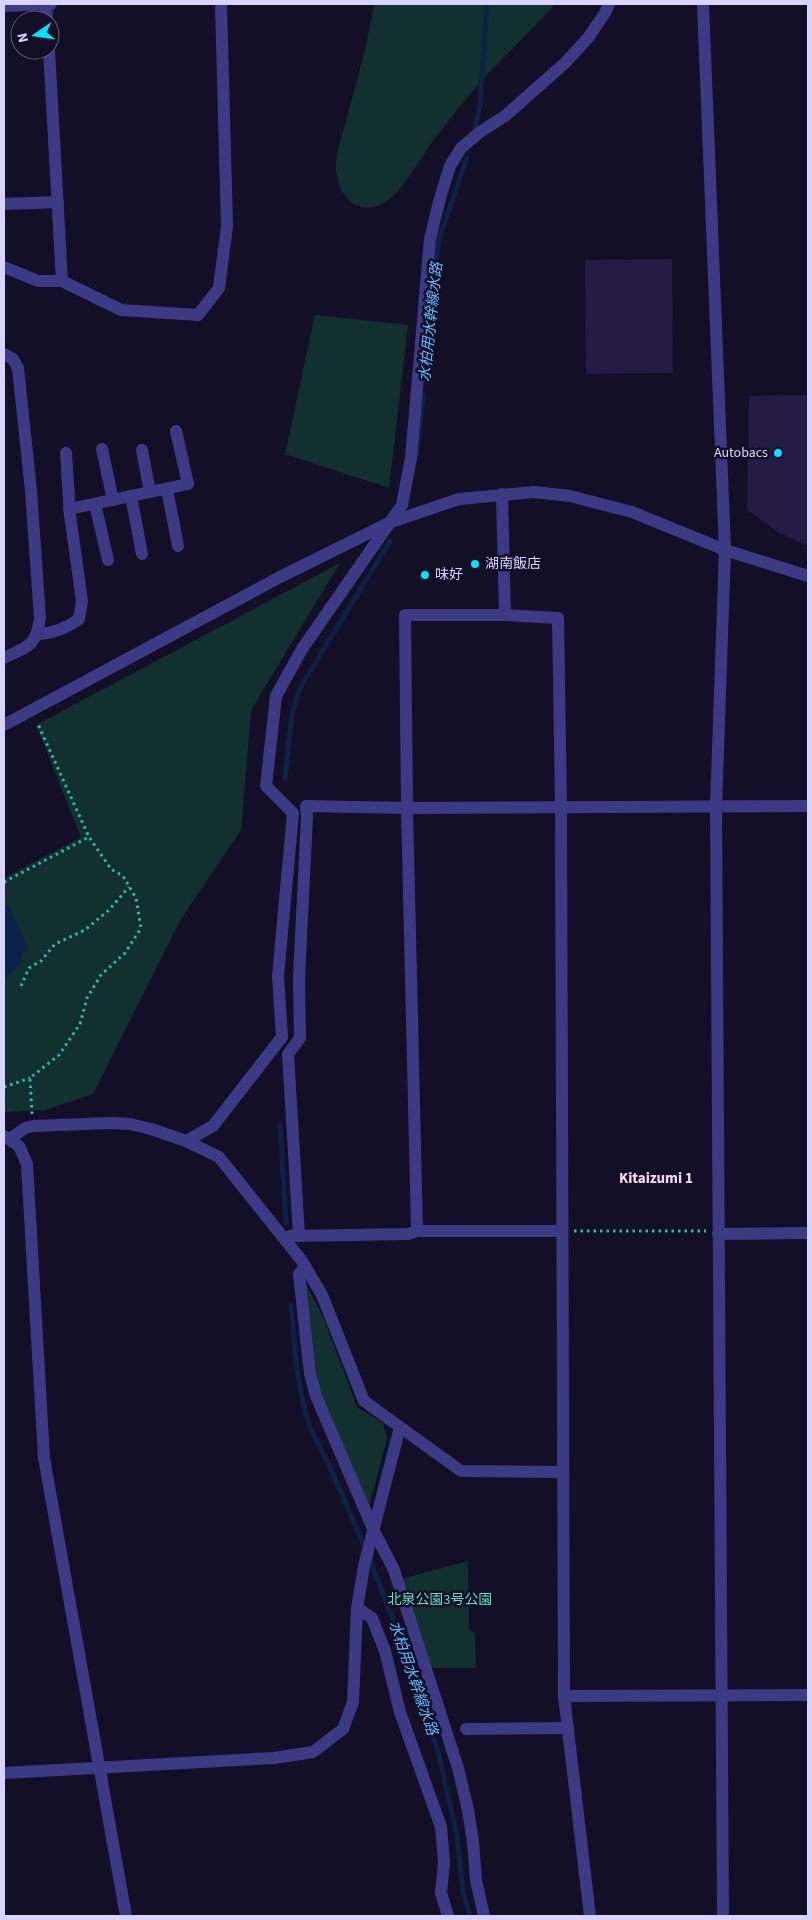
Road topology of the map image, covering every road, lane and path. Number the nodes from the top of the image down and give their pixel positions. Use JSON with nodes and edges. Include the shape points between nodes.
{"nodes":[{"id":1,"x":46,"y":4,"type":"edge"},
{"id":2,"x":51,"y":4,"type":"edge"},
{"id":3,"x":221,"y":4,"type":"edge"},
{"id":4,"x":609,"y":4,"type":"edge"},
{"id":5,"x":704,"y":4,"type":"edge"},
{"id":6,"x":4,"y":6,"type":"edge"},
{"id":7,"x":49,"y":60,"type":"edge"},
{"id":8,"x":58,"y":202,"type":"junction"},
{"id":9,"x":4,"y":204,"type":"edge"},
{"id":10,"x":4,"y":267,"type":"edge"},
{"id":11,"x":62,"y":281,"type":"junction"},
{"id":12,"x":4,"y":354,"type":"edge"},
{"id":13,"x":176,"y":431,"type":"dead end"},
{"id":14,"x":102,"y":449,"type":"dead end"},
{"id":15,"x":142,"y":450,"type":"dead end"},
{"id":16,"x":66,"y":453,"type":"dead end"},
{"id":17,"x":167,"y":489,"type":"junction"},
{"id":18,"x":150,"y":492,"type":"junction"},
{"id":19,"x":502,"y":494,"type":"junction"},
{"id":20,"x":131,"y":496,"type":"junction"},
{"id":21,"x":113,"y":500,"type":"junction"},
{"id":22,"x":95,"y":504,"type":"junction"},
{"id":23,"x":69,"y":509,"type":"junction"},
{"id":24,"x":391,"y":522,"type":"junction"},
{"id":25,"x":178,"y":546,"type":"dead end"},
{"id":26,"x":725,"y":550,"type":"junction"},
{"id":27,"x":142,"y":554,"type":"dead end"},
{"id":28,"x":108,"y":560,"type":"dead end"},
{"id":29,"x":808,"y":576,"type":"edge"},
{"id":30,"x":504,"y":615,"type":"junction"},
{"id":31,"x":38,"y":634,"type":"junction"},
{"id":32,"x":4,"y":658,"type":"edge"},
{"id":33,"x":36,"y":721,"type":"dead end"},
{"id":34,"x":4,"y":725,"type":"edge"},
{"id":35,"x":716,"y":806,"type":"junction"},
{"id":36,"x":808,"y":806,"type":"edge"},
{"id":37,"x":561,"y":807,"type":"junction"},
{"id":38,"x":408,"y":808,"type":"junction"},
{"id":39,"x":89,"y":837,"type":"junction"},
{"id":40,"x":4,"y":882,"type":"edge"},
{"id":41,"x":129,"y":887,"type":"junction"},
{"id":42,"x":21,"y":986,"type":"dead end"},
{"id":43,"x":300,"y":1024,"type":"junction"},
{"id":44,"x":282,"y":1025,"type":"junction"},
{"id":45,"x":30,"y":1078,"type":"junction"},
{"id":46,"x":4,"y":1087,"type":"edge"},
{"id":47,"x":33,"y":1126,"type":"junction"},
{"id":48,"x":7,"y":1137,"type":"edge"},
{"id":49,"x":186,"y":1141,"type":"junction"},
{"id":50,"x":418,"y":1231,"type":"junction"},
{"id":51,"x":561,"y":1231,"type":"junction"},
{"id":52,"x":808,"y":1233,"type":"edge"},
{"id":53,"x":718,"y":1234,"type":"junction"},
{"id":54,"x":283,"y":1236,"type":"junction"},
{"id":55,"x":299,"y":1236,"type":"junction"},
{"id":56,"x":304,"y":1266,"type":"junction"},
{"id":57,"x":400,"y":1427,"type":"junction"},
{"id":58,"x":563,"y":1472,"type":"junction"},
{"id":59,"x":372,"y":1535,"type":"junction"},
{"id":60,"x":357,"y":1608,"type":"junction"},
{"id":61,"x":721,"y":1695,"type":"junction"},
{"id":62,"x":808,"y":1695,"type":"edge"},
{"id":63,"x":564,"y":1696,"type":"junction"},
{"id":64,"x":568,"y":1728,"type":"junction"},
{"id":65,"x":466,"y":1729,"type":"dead end"},
{"id":66,"x":100,"y":1767,"type":"junction"},
{"id":67,"x":4,"y":1773,"type":"edge"},
{"id":68,"x":126,"y":1916,"type":"edge"},
{"id":69,"x":448,"y":1916,"type":"edge"},
{"id":70,"x":484,"y":1916,"type":"edge"},
{"id":71,"x":590,"y":1916,"type":"edge"},
{"id":72,"x":723,"y":1916,"type":"edge"}],
"edges":[{"from":1,"to":2,"type":"street"},
{"from":1,"to":6,"type":"street"},
{"from":3,"to":11,"type":"street","via":[[227,226],[219,288],[198,315],[122,310]]},
{"from":4,"to":24,"type":"street","via":[[588,38],[565,63],[505,116],[461,148],[450,166],[430,239],[411,458],[402,505]]},
{"from":5,"to":26,"type":"street"},
{"from":7,"to":8,"type":"street"},
{"from":8,"to":9,"type":"street"},
{"from":8,"to":11,"type":"street"},
{"from":10,"to":11,"type":"street","via":[[38,281]]},
{"from":12,"to":31,"type":"street","via":[[13,359],[18,368],[40,618]]},
{"from":13,"to":17,"type":"street","via":[[188,484]]},
{"from":14,"to":21,"type":"street"},
{"from":15,"to":18,"type":"street"},
{"from":16,"to":23,"type":"street"},
{"from":17,"to":18,"type":"street"},
{"from":17,"to":25,"type":"street"},
{"from":18,"to":20,"type":"street"},
{"from":19,"to":24,"type":"street","via":[[459,499]]},
{"from":19,"to":26,"type":"street","via":[[534,492],[570,496],[632,512]]},
{"from":19,"to":30,"type":"street"},
{"from":20,"to":21,"type":"street"},
{"from":20,"to":27,"type":"street"},
{"from":21,"to":22,"type":"street"},
{"from":22,"to":23,"type":"street"},
{"from":22,"to":28,"type":"street"},
{"from":23,"to":31,"type":"street","via":[[82,600],[79,618],[52,634]]},
{"from":24,"to":34,"type":"street","via":[[280,577]]},
{"from":24,"to":44,"type":"street","via":[[302,649],[276,696],[266,786],[293,813],[278,976]]},
{"from":26,"to":29,"type":"street"},
{"from":26,"to":35,"type":"street"},
{"from":30,"to":37,"type":"street","via":[[558,618]]},
{"from":30,"to":38,"type":"street","via":[[405,615]]},
{"from":31,"to":32,"type":"street","via":[[30,645]]},
{"from":33,"to":39,"type":"path"},
{"from":35,"to":36,"type":"street"},
{"from":35,"to":37,"type":"street"},
{"from":35,"to":53,"type":"street"},
{"from":37,"to":38,"type":"street"},
{"from":37,"to":51,"type":"street"},
{"from":38,"to":43,"type":"street","via":[[306,806],[298,985]]},
{"from":38,"to":50,"type":"street"},
{"from":39,"to":40,"type":"path"},
{"from":39,"to":41,"type":"path","via":[[111,869],[123,876]]},
{"from":41,"to":42,"type":"path","via":[[85,930],[55,944],[41,961],[29,968]]},
{"from":41,"to":45,"type":"path","via":[[136,898],[141,928],[125,953],[101,975],[88,998],[80,1024],[59,1055]]},
{"from":43,"to":44,"type":"street"},
{"from":43,"to":55,"type":"street","via":[[300,1038],[288,1054]]},
{"from":44,"to":49,"type":"street","via":[[282,1036],[213,1126]]},
{"from":45,"to":46,"type":"path"},
{"from":45,"to":47,"type":"path"},
{"from":47,"to":48,"type":"street"},
{"from":47,"to":49,"type":"street","via":[[110,1122],[151,1129]]},
{"from":48,"to":66,"type":"street","via":[[18,1146],[27,1164],[44,1458]]},
{"from":49,"to":54,"type":"street","via":[[219,1157]]},
{"from":50,"to":51,"type":"street"},
{"from":50,"to":55,"type":"street","via":[[408,1234]]},
{"from":51,"to":53,"type":"path","via":[[706,1231]]},
{"from":51,"to":58,"type":"street"},
{"from":52,"to":53,"type":"street"},
{"from":53,"to":61,"type":"street"},
{"from":54,"to":55,"type":"street"},
{"from":54,"to":56,"type":"street"},
{"from":56,"to":57,"type":"street","via":[[322,1295],[364,1401]]},
{"from":56,"to":59,"type":"street","via":[[299,1274],[310,1374]]},
{"from":57,"to":58,"type":"street","via":[[461,1471]]},
{"from":57,"to":59,"type":"street"},
{"from":58,"to":63,"type":"street"},
{"from":59,"to":60,"type":"street"},
{"from":59,"to":70,"type":"street","via":[[394,1570],[458,1768],[468,1810],[476,1880]]},
{"from":60,"to":66,"type":"street","via":[[353,1702],[343,1729],[313,1752],[274,1758]]},
{"from":60,"to":69,"type":"street","via":[[372,1618],[385,1651],[400,1712],[441,1827],[444,1862],[441,1893]]},
{"from":61,"to":62,"type":"street"},
{"from":61,"to":63,"type":"street"},
{"from":61,"to":72,"type":"street"},
{"from":63,"to":64,"type":"street"},
{"from":64,"to":65,"type":"street"},
{"from":64,"to":71,"type":"street"},
{"from":66,"to":67,"type":"street"},
{"from":66,"to":68,"type":"street"}]}
